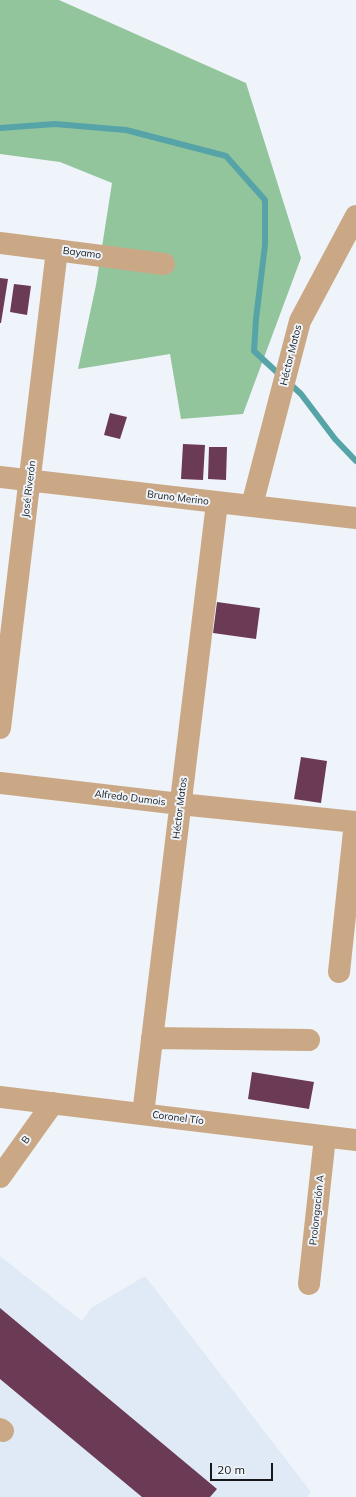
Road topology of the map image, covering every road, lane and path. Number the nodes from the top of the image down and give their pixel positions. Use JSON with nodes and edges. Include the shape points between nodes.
{"nodes":[{"id":1,"x":356,"y":216,"type":"edge"},
{"id":2,"x":0,"y":243,"type":"edge"},
{"id":3,"x":57,"y":250,"type":"junction"},
{"id":4,"x":164,"y":264,"type":"dead end"},
{"id":5,"x":0,"y":477,"type":"edge"},
{"id":6,"x":30,"y":481,"type":"junction"},
{"id":7,"x":217,"y":503,"type":"junction"},
{"id":8,"x":252,"y":505,"type":"junction"},
{"id":9,"x":356,"y":518,"type":"edge"},
{"id":10,"x":0,"y":728,"type":"edge"},
{"id":11,"x":0,"y":783,"type":"edge"},
{"id":12,"x":180,"y":804,"type":"junction"},
{"id":13,"x":356,"y":822,"type":"edge"},
{"id":14,"x":339,"y":972,"type":"dead end"},
{"id":15,"x":152,"y":1038,"type":"junction"},
{"id":16,"x":309,"y":1040,"type":"dead end"},
{"id":17,"x":0,"y":1097,"type":"edge"},
{"id":18,"x":53,"y":1103,"type":"junction"},
{"id":19,"x":143,"y":1114,"type":"junction"},
{"id":20,"x":325,"y":1137,"type":"junction"},
{"id":21,"x":356,"y":1140,"type":"edge"},
{"id":22,"x":0,"y":1177,"type":"edge"},
{"id":23,"x":309,"y":1284,"type":"dead end"}],
"edges":[{"from":1,"to":8,"type":"street","name":"Héctor Matos","via":[[300,321]]},
{"from":2,"to":3,"type":"street","name":"Bayamo"},
{"from":3,"to":4,"type":"street","name":"Bayamo"},
{"from":3,"to":6,"type":"street","name":"José Riverón"},
{"from":5,"to":6,"type":"street","name":"Bruno Merino"},
{"from":6,"to":7,"type":"street","name":"Bruno Merino"},
{"from":6,"to":10,"type":"street","name":"José Riverón"},
{"from":7,"to":8,"type":"street","name":"Bruno Merino"},
{"from":7,"to":12,"type":"street","name":"Héctor Matos"},
{"from":8,"to":9,"type":"street","name":"Bruno Merino"},
{"from":11,"to":12,"type":"street","name":"Alfredo Dumois"},
{"from":12,"to":13,"type":"street","name":"Alfredo Dumois"},
{"from":12,"to":15,"type":"street","name":"Héctor Matos"},
{"from":13,"to":14,"type":"street"},
{"from":15,"to":16,"type":"street"},
{"from":15,"to":19,"type":"street","name":"Héctor Matos"},
{"from":17,"to":18,"type":"street","name":"Coronel Tío"},
{"from":18,"to":19,"type":"street","name":"Coronel Tío"},
{"from":18,"to":22,"type":"street","name":"B"},
{"from":19,"to":20,"type":"street","name":"Coronel Tío"},
{"from":20,"to":21,"type":"street","name":"Coronel Tío"},
{"from":20,"to":23,"type":"street","name":"Prolongación A"}]}
